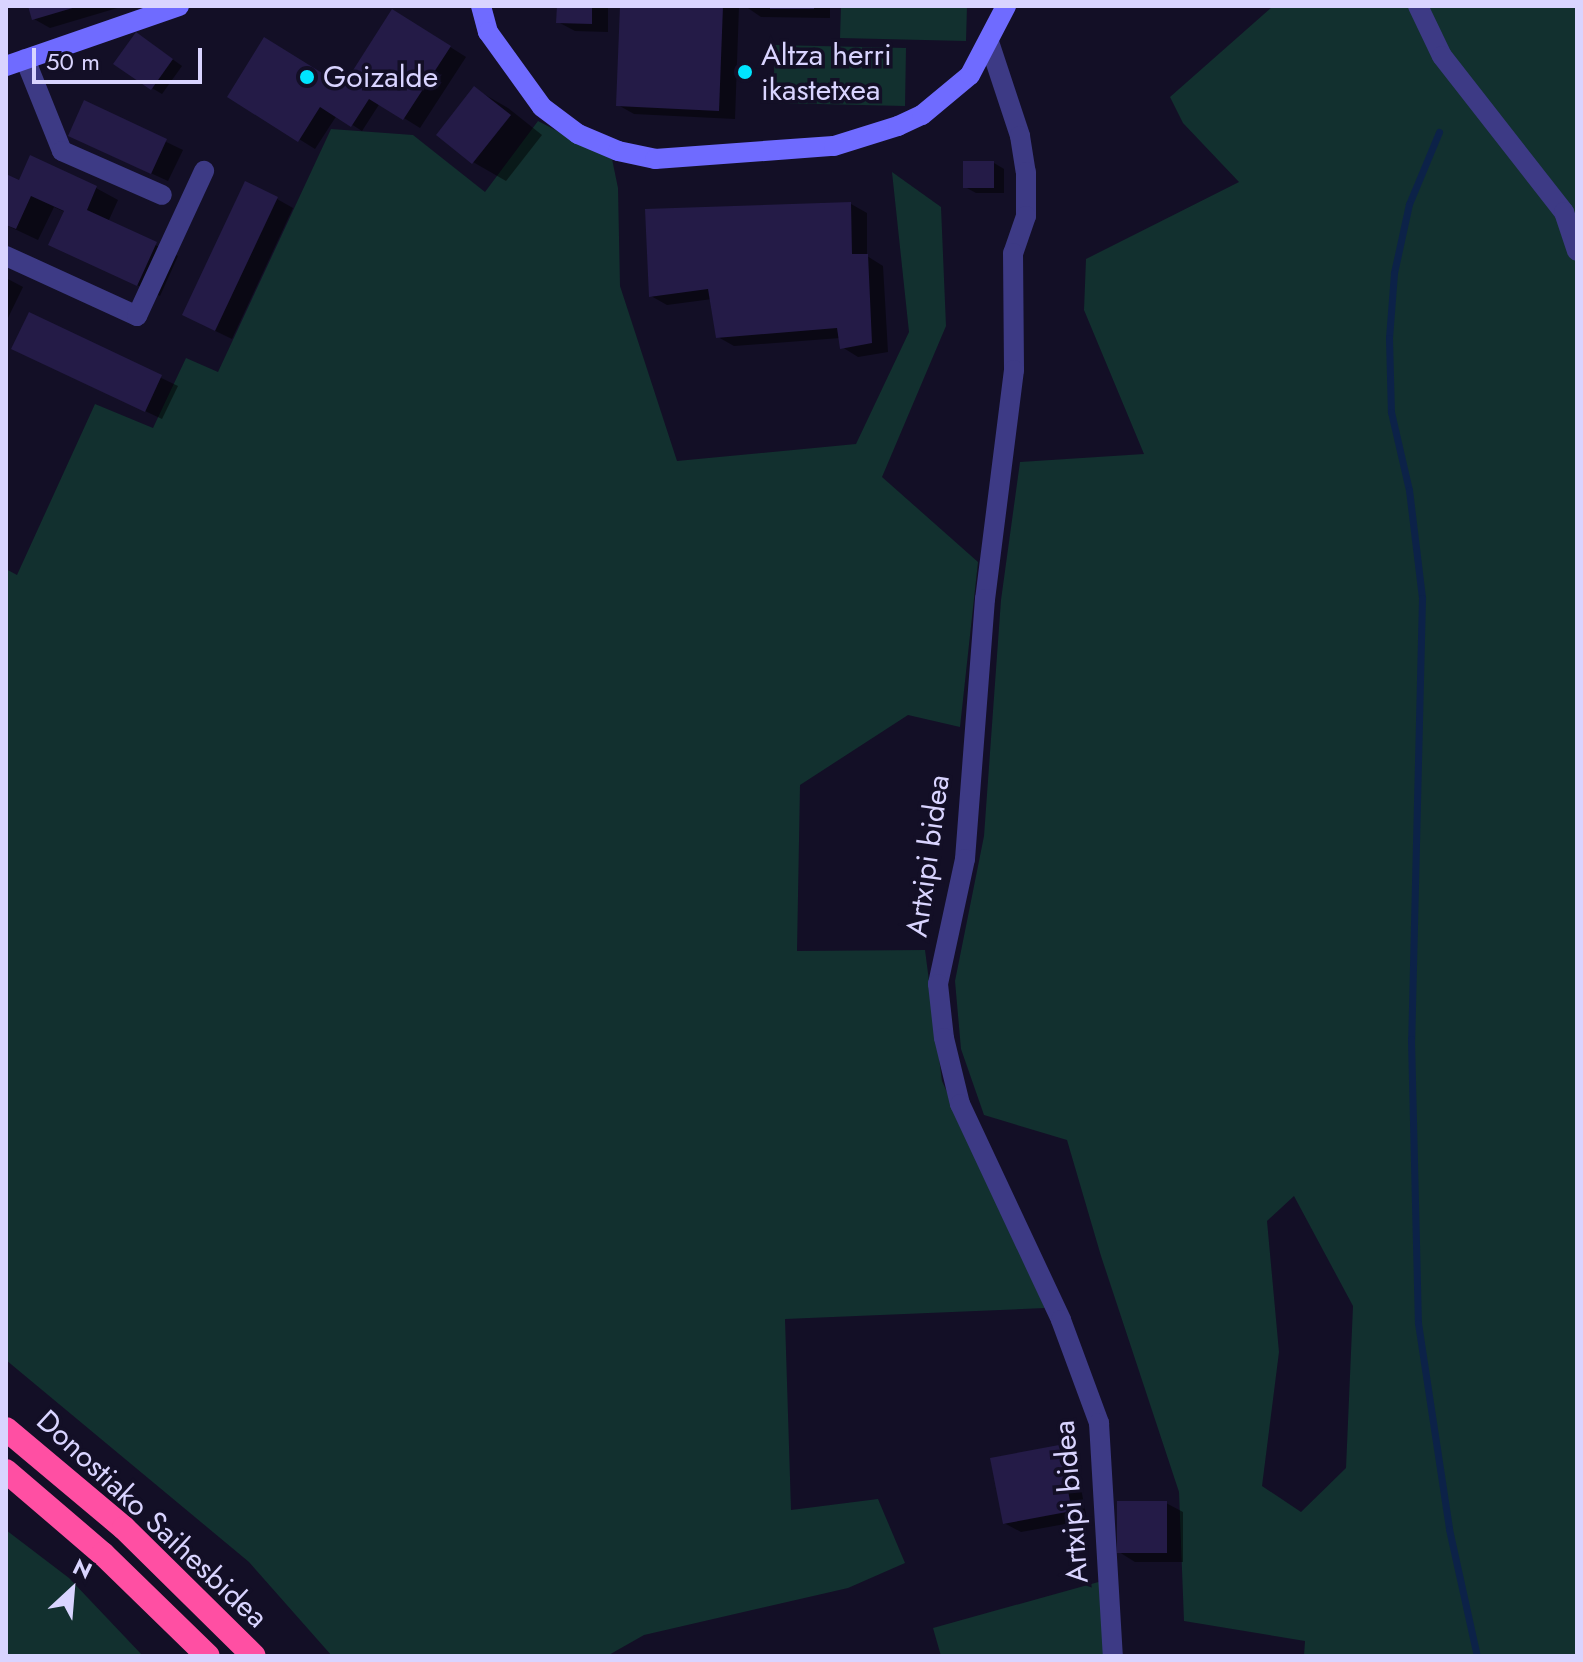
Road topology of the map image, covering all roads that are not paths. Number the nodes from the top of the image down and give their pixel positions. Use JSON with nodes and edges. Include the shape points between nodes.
{"nodes":[{"id":1,"x":179,"y":6,"type":"edge"},
{"id":2,"x":481,"y":6,"type":"edge"},
{"id":3,"x":1006,"y":6,"type":"edge"},
{"id":4,"x":1418,"y":6,"type":"edge"},
{"id":5,"x":989,"y":42,"type":"junction"},
{"id":6,"x":16,"y":62,"type":"edge"},
{"id":7,"x":204,"y":171,"type":"dead end"},
{"id":8,"x":162,"y":195,"type":"dead end"},
{"id":9,"x":1577,"y":251,"type":"edge"},
{"id":10,"x":6,"y":256,"type":"edge"},
{"id":11,"x":6,"y":1429,"type":"edge"},
{"id":12,"x":6,"y":1471,"type":"edge"},
{"id":13,"x":208,"y":1656,"type":"edge"},
{"id":14,"x":254,"y":1656,"type":"edge"},
{"id":15,"x":1113,"y":1656,"type":"edge"}],
"edges":[{"from":1,"to":6,"type":"street"},
{"from":2,"to":5,"type":"street","via":[[488,32],[542,107],[578,134],[655,159],[834,146],[898,126],[922,115],[970,75]]},
{"from":3,"to":5,"type":"street"},
{"from":4,"to":9,"type":"street","via":[[1442,56],[1564,212]]},
{"from":5,"to":15,"type":"street","name":"Artxipi bidea","via":[[1020,136],[1026,216],[1013,253],[1014,370],[985,599],[965,859],[938,984],[960,1104],[1061,1320],[1099,1423]]},
{"from":6,"to":8,"type":"street","via":[[62,151]]},
{"from":7,"to":10,"type":"street","via":[[137,316]]},
{"from":11,"to":14,"type":"highway","name":"Donostiako Saihesbidea","via":[[124,1528]]},
{"from":12,"to":13,"type":"highway","name":"Donostiako Saihesbidea","via":[[103,1554]]}]}
